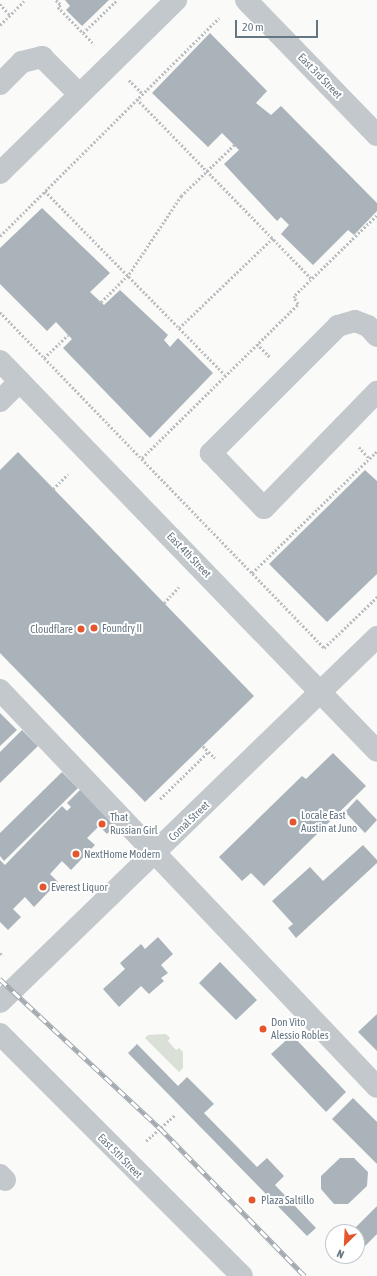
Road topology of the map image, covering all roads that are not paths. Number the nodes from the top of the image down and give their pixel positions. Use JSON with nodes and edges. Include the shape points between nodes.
{"nodes":[{"id":1,"x":176,"y":0,"type":"edge"},
{"id":2,"x":246,"y":0,"type":"edge"},
{"id":3,"x":0,"y":84,"type":"edge"},
{"id":4,"x":79,"y":94,"type":"junction"},
{"id":5,"x":377,"y":134,"type":"edge"},
{"id":6,"x":0,"y":174,"type":"edge"},
{"id":7,"x":377,"y":336,"type":"edge"},
{"id":8,"x":0,"y":361,"type":"edge"},
{"id":9,"x":20,"y":381,"type":"junction"},
{"id":10,"x":377,"y":392,"type":"edge"},
{"id":11,"x":0,"y":401,"type":"edge"},
{"id":12,"x":377,"y":638,"type":"edge"},
{"id":13,"x":0,"y":690,"type":"edge"},
{"id":14,"x":321,"y":693,"type":"junction"},
{"id":15,"x":377,"y":751,"type":"edge"},
{"id":16,"x":156,"y":853,"type":"junction"},
{"id":17,"x":0,"y":1002,"type":"edge"},
{"id":18,"x":0,"y":1034,"type":"edge"},
{"id":19,"x":377,"y":1087,"type":"edge"},
{"id":20,"x":242,"y":1276,"type":"edge"}],
"edges":[{"from":1,"to":4,"type":"street"},
{"from":2,"to":5,"type":"street","name":"East 3rd Street"},
{"from":3,"to":4,"type":"street","via":[[22,62],[42,57]]},
{"from":4,"to":6,"type":"street"},
{"from":7,"to":10,"type":"street","via":[[368,326],[355,321],[338,326],[212,454],[264,508]]},
{"from":8,"to":9,"type":"street","name":"East 4th Street"},
{"from":9,"to":11,"type":"street"},
{"from":9,"to":14,"type":"street","name":"East 4th Street"},
{"from":12,"to":14,"type":"street","name":"Comal Street"},
{"from":13,"to":16,"type":"street"},
{"from":14,"to":15,"type":"street","name":"East 4th Street"},
{"from":14,"to":16,"type":"street","name":"Comal Street"},
{"from":16,"to":17,"type":"street","name":"Comal Street"},
{"from":16,"to":19,"type":"street"},
{"from":18,"to":20,"type":"street","name":"East 5th Street"}]}
